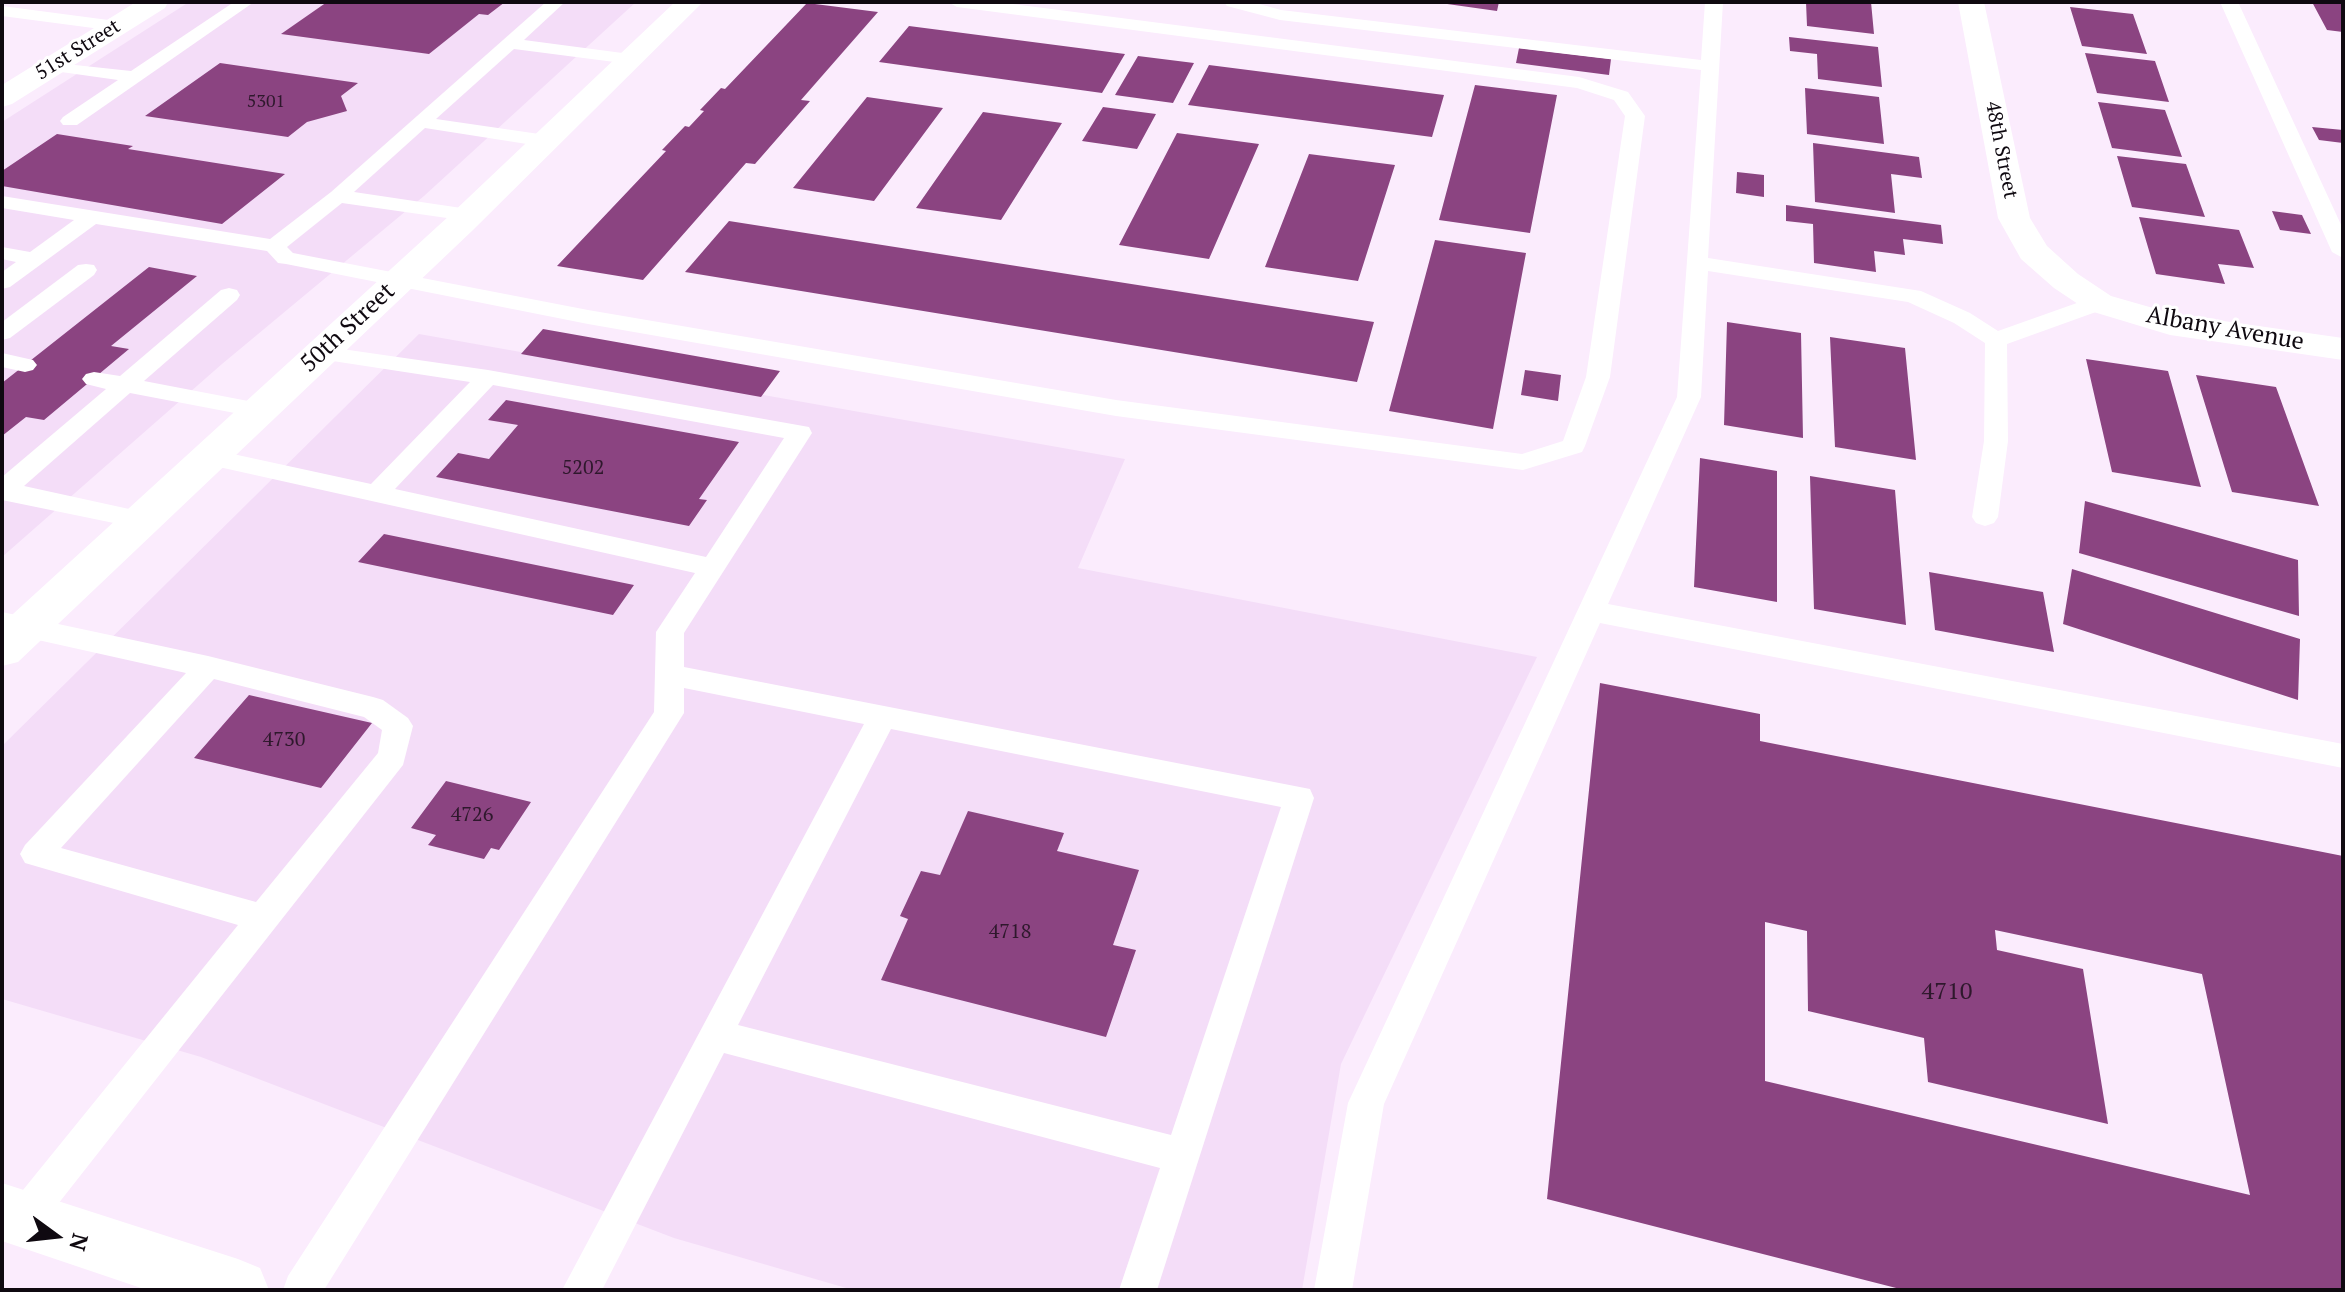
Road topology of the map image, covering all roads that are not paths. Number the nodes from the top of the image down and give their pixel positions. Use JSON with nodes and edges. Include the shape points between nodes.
{"nodes":[{"id":1,"x":155,"y":2,"type":"edge"},
{"id":2,"x":210,"y":2,"type":"edge"},
{"id":3,"x":556,"y":2,"type":"edge"},
{"id":4,"x":690,"y":2,"type":"edge"},
{"id":5,"x":957,"y":2,"type":"edge"},
{"id":6,"x":1233,"y":2,"type":"edge"},
{"id":7,"x":1714,"y":2,"type":"edge"},
{"id":8,"x":1971,"y":2,"type":"edge"},
{"id":9,"x":2229,"y":2,"type":"edge"},
{"id":10,"x":242,"y":4,"type":"edge"},
{"id":11,"x":2,"y":11,"type":"edge"},
{"id":12,"x":116,"y":26,"type":"junction"},
{"id":13,"x":509,"y":43,"type":"junction"},
{"id":14,"x":630,"y":59,"type":"junction"},
{"id":15,"x":53,"y":66,"type":"junction"},
{"id":16,"x":1710,"y":66,"type":"junction"},
{"id":17,"x":134,"y":77,"type":"junction"},
{"id":18,"x":2,"y":98,"type":"edge"},
{"id":19,"x":70,"y":121,"type":"dead end"},
{"id":20,"x":421,"y":122,"type":"junction"},
{"id":21,"x":546,"y":141,"type":"junction"},
{"id":22,"x":338,"y":196,"type":"junction"},
{"id":23,"x":2,"y":202,"type":"edge"},
{"id":24,"x":468,"y":215,"type":"junction"},
{"id":25,"x":92,"y":217,"type":"junction"},
{"id":26,"x":274,"y":246,"type":"junction"},
{"id":27,"x":2343,"y":252,"type":"edge"},
{"id":28,"x":2,"y":253,"type":"edge"},
{"id":29,"x":34,"y":259,"type":"junction"},
{"id":30,"x":1697,"y":263,"type":"junction"},
{"id":31,"x":86,"y":270,"type":"dead end"},
{"id":32,"x":2066,"y":281,"type":"joint"},
{"id":33,"x":2,"y":282,"type":"edge"},
{"id":34,"x":398,"y":282,"type":"junction"},
{"id":35,"x":229,"y":295,"type":"dead end"},
{"id":36,"x":2099,"y":303,"type":"junction"},
{"id":37,"x":2,"y":333,"type":"edge"},
{"id":38,"x":1996,"y":340,"type":"junction"},
{"id":39,"x":2343,"y":349,"type":"edge"},
{"id":40,"x":321,"y":353,"type":"junction"},
{"id":41,"x":2,"y":360,"type":"edge"},
{"id":42,"x":25,"y":365,"type":"dead end"},
{"id":43,"x":488,"y":377,"type":"junction"},
{"id":44,"x":94,"y":379,"type":"dead end"},
{"id":45,"x":126,"y":384,"type":"junction"},
{"id":46,"x":261,"y":410,"type":"junction"},
{"id":47,"x":210,"y":457,"type":"junction"},
{"id":48,"x":3,"y":490,"type":"edge"},
{"id":49,"x":375,"y":495,"type":"junction"},
{"id":50,"x":1985,"y":517,"type":"dead end"},
{"id":51,"x":143,"y":520,"type":"junction"},
{"id":52,"x":710,"y":567,"type":"junction"},
{"id":53,"x":1591,"y":611,"type":"junction"},
{"id":54,"x":10,"y":633,"type":"edge"},
{"id":55,"x":208,"y":667,"type":"junction"},
{"id":56,"x":671,"y":675,"type":"junction"},
{"id":57,"x":882,"y":718,"type":"junction"},
{"id":58,"x":2343,"y":756,"type":"edge"},
{"id":59,"x":262,"y":918,"type":"junction"},
{"id":60,"x":716,"y":1035,"type":"junction"},
{"id":61,"x":1183,"y":1156,"type":"junction"},
{"id":62,"x":13,"y":1216,"type":"edge"},
{"id":63,"x":238,"y":1290,"type":"edge"},
{"id":64,"x":302,"y":1290,"type":"edge"},
{"id":65,"x":581,"y":1290,"type":"edge"},
{"id":66,"x":1138,"y":1290,"type":"edge"},
{"id":67,"x":1333,"y":1290,"type":"edge"}],
"edges":[{"from":1,"to":12,"type":"main road","name":"51st Street"},
{"from":2,"to":10,"type":"lane"},
{"from":3,"to":13,"type":"lane"},
{"from":4,"to":14,"type":"main road","name":"50th Street"},
{"from":5,"to":34,"type":"lane","via":[[1579,83],[1621,96],[1635,116],[1598,377],[1573,446],[1523,462],[1116,408]]},
{"from":6,"to":16,"type":"lane","via":[[1280,15]]},
{"from":7,"to":16,"type":"lane"},
{"from":8,"to":32,"type":"main road","name":"48th Street","via":[[2014,218],[2033,252]]},
{"from":9,"to":27,"type":"lane"},
{"from":10,"to":17,"type":"lane"},
{"from":11,"to":12,"type":"lane"},
{"from":12,"to":15,"type":"main road","name":"51st Street"},
{"from":13,"to":14,"type":"lane"},
{"from":13,"to":20,"type":"lane"},
{"from":14,"to":21,"type":"main road","name":"50th Street"},
{"from":15,"to":17,"type":"lane"},
{"from":15,"to":18,"type":"main road","name":"51st Street"},
{"from":16,"to":30,"type":"lane"},
{"from":17,"to":19,"type":"lane"},
{"from":20,"to":21,"type":"lane"},
{"from":20,"to":22,"type":"lane"},
{"from":21,"to":24,"type":"main road","name":"50th Street"},
{"from":22,"to":24,"type":"lane"},
{"from":22,"to":26,"type":"lane"},
{"from":23,"to":25,"type":"lane"},
{"from":24,"to":34,"type":"main road","name":"50th Street"},
{"from":25,"to":26,"type":"lane"},
{"from":25,"to":29,"type":"lane"},
{"from":26,"to":34,"type":"lane","via":[[286,258]]},
{"from":28,"to":29,"type":"lane"},
{"from":29,"to":33,"type":"lane"},
{"from":30,"to":38,"type":"lane","via":[[1913,296]]},
{"from":30,"to":53,"type":"lane","via":[[1689,397]]},
{"from":31,"to":37,"type":"lane"},
{"from":32,"to":36,"type":"main road","name":"Albany Avenue"},
{"from":34,"to":40,"type":"main road","name":"50th Street"},
{"from":35,"to":45,"type":"lane"},
{"from":36,"to":38,"type":"lane"},
{"from":36,"to":39,"type":"main road","name":"Albany Avenue","via":[[2170,324]]},
{"from":38,"to":50,"type":"lane","via":[[1996,441]]},
{"from":40,"to":43,"type":"lane"},
{"from":40,"to":46,"type":"main road","name":"50th Street"},
{"from":41,"to":42,"type":"lane"},
{"from":43,"to":49,"type":"lane"},
{"from":43,"to":52,"type":"lane","via":[[800,433]]},
{"from":44,"to":45,"type":"lane"},
{"from":45,"to":46,"type":"lane"},
{"from":45,"to":48,"type":"lane"},
{"from":46,"to":47,"type":"main road","name":"50th Street"},
{"from":47,"to":49,"type":"lane"},
{"from":47,"to":51,"type":"main road","name":"50th Street"},
{"from":48,"to":51,"type":"lane"},
{"from":49,"to":52,"type":"lane"},
{"from":51,"to":54,"type":"main road","name":"50th Street"},
{"from":52,"to":56,"type":"lane","via":[[670,632]]},
{"from":53,"to":58,"type":"lane"},
{"from":53,"to":67,"type":"lane","via":[[1366,1103]]},
{"from":54,"to":55,"type":"lane"},
{"from":55,"to":59,"type":"lane","via":[[373,708],[398,726],[392,757]]},
{"from":55,"to":59,"type":"lane","via":[[36,854]]},
{"from":56,"to":57,"type":"lane"},
{"from":56,"to":64,"type":"lane","via":[[669,713]]},
{"from":57,"to":60,"type":"lane"},
{"from":57,"to":61,"type":"lane","via":[[1299,798]]},
{"from":59,"to":62,"type":"lane"},
{"from":60,"to":61,"type":"lane"},
{"from":60,"to":65,"type":"lane"},
{"from":61,"to":66,"type":"lane"},
{"from":62,"to":63,"type":"main road"}]}
